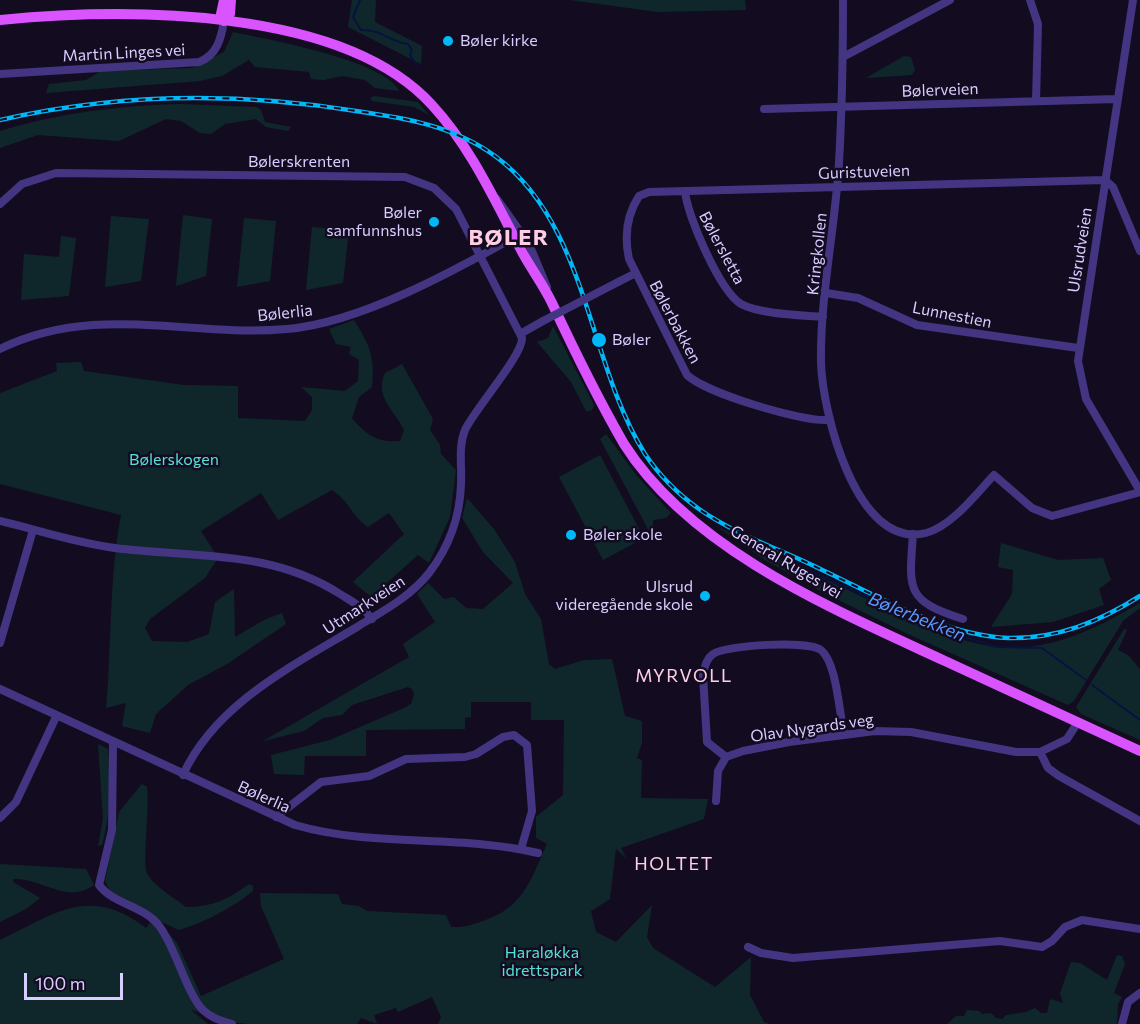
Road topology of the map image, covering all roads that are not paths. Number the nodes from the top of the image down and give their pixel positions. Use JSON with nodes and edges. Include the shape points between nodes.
{"nodes":[{"id":1,"x":224,"y":0,"type":"edge"},
{"id":2,"x":231,"y":0,"type":"edge"},
{"id":3,"x":843,"y":0,"type":"edge"},
{"id":4,"x":950,"y":0,"type":"edge"},
{"id":5,"x":1030,"y":0,"type":"edge"},
{"id":6,"x":1133,"y":0,"type":"edge"},
{"id":7,"x":0,"y":20,"type":"edge"},
{"id":8,"x":224,"y":21,"type":"junction"},
{"id":9,"x":843,"y":57,"type":"junction"},
{"id":10,"x":0,"y":74,"type":"edge"},
{"id":11,"x":1118,"y":99,"type":"junction"},
{"id":12,"x":1036,"y":101,"type":"junction"},
{"id":13,"x":842,"y":106,"type":"junction"},
{"id":14,"x":764,"y":109,"type":"dead end"},
{"id":15,"x":1105,"y":180,"type":"junction"},
{"id":16,"x":837,"y":186,"type":"junction"},
{"id":17,"x":685,"y":191,"type":"junction"},
{"id":18,"x":0,"y":204,"type":"edge"},
{"id":19,"x":632,"y":207,"type":"joint"},
{"id":20,"x":518,"y":235,"type":"junction"},
{"id":21,"x":1140,"y":251,"type":"edge"},
{"id":22,"x":479,"y":255,"type":"junction"},
{"id":23,"x":634,"y":274,"type":"junction"},
{"id":24,"x":826,"y":293,"type":"junction"},
{"id":25,"x":823,"y":317,"type":"junction"},
{"id":26,"x":520,"y":334,"type":"junction"},
{"id":27,"x":1078,"y":348,"type":"junction"},
{"id":28,"x":0,"y":350,"type":"edge"},
{"id":29,"x":828,"y":420,"type":"junction"},
{"id":30,"x":1140,"y":491,"type":"edge"},
{"id":31,"x":0,"y":521,"type":"edge"},
{"id":32,"x":33,"y":530,"type":"junction"},
{"id":33,"x":913,"y":534,"type":"junction"},
{"id":34,"x":372,"y":618,"type":"junction"},
{"id":35,"x":963,"y":619,"type":"dead end"},
{"id":36,"x":0,"y":643,"type":"edge"},
{"id":37,"x":0,"y":689,"type":"edge"},
{"id":38,"x":56,"y":717,"type":"junction"},
{"id":39,"x":1078,"y":722,"type":"junction"},
{"id":40,"x":844,"y":733,"type":"junction"},
{"id":41,"x":113,"y":743,"type":"junction"},
{"id":42,"x":1140,"y":751,"type":"edge"},
{"id":43,"x":1041,"y":752,"type":"junction"},
{"id":44,"x":726,"y":757,"type":"junction"},
{"id":45,"x":183,"y":775,"type":"junction"},
{"id":46,"x":716,"y":801,"type":"dead end"},
{"id":47,"x":276,"y":817,"type":"junction"},
{"id":48,"x":0,"y":818,"type":"edge"},
{"id":49,"x":1140,"y":821,"type":"edge"},
{"id":50,"x":520,"y":849,"type":"junction"},
{"id":51,"x":538,"y":853,"type":"dead end"},
{"id":52,"x":1140,"y":929,"type":"edge"},
{"id":53,"x":748,"y":947,"type":"dead end"},
{"id":54,"x":1140,"y":993,"type":"edge"},
{"id":55,"x":232,"y":1024,"type":"edge"},
{"id":56,"x":1122,"y":1024,"type":"edge"}],
"edges":[{"from":1,"to":8,"type":"main road"},
{"from":2,"to":8,"type":"main road","via":[[230,14]]},
{"from":3,"to":9,"type":"street","name":"Kringkollen"},
{"from":4,"to":9,"type":"street"},
{"from":5,"to":12,"type":"street","via":[[1038,24]]},
{"from":6,"to":11,"type":"street","name":"Ulsrudveien"},
{"from":7,"to":8,"type":"main road","name":"General Ruges vei","via":[[133,14]]},
{"from":8,"to":10,"type":"street","name":"Martin Linges vei","via":[[218,45],[207,59],[199,62]]},
{"from":8,"to":20,"type":"main road","name":"General Ruges vei","via":[[311,37],[362,55],[398,75],[434,106]]},
{"from":9,"to":13,"type":"street","name":"Kringkollen"},
{"from":11,"to":12,"type":"street","name":"Bølerveien"},
{"from":11,"to":15,"type":"street","name":"Ulsrudveien"},
{"from":12,"to":13,"type":"street","name":"Bølerveien"},
{"from":13,"to":14,"type":"street","name":"Bølerveien"},
{"from":13,"to":16,"type":"street","name":"Kringkollen"},
{"from":15,"to":16,"type":"street","name":"Guristuveien"},
{"from":15,"to":21,"type":"street","via":[[1113,187]]},
{"from":15,"to":27,"type":"street","name":"Ulsrudveien"},
{"from":16,"to":17,"type":"street","name":"Guristuveien"},
{"from":16,"to":24,"type":"street","name":"Kringkollen"},
{"from":17,"to":19,"type":"street","name":"Guristuveien","via":[[643,193]]},
{"from":17,"to":25,"type":"street","name":"Bølersletta","via":[[687,209],[697,232],[725,288],[735,299],[754,308]]},
{"from":18,"to":22,"type":"street","name":"Bølerskrenten","via":[[22,184],[56,173],[405,177],[434,188],[448,199]]},
{"from":19,"to":23,"type":"street","name":"Bølerbakken","via":[[625,242]]},
{"from":20,"to":22,"type":"street","name":"Bølerlia"},
{"from":20,"to":39,"type":"main road","name":"General Ruges vei","via":[[624,444],[649,479],[686,515],[755,563],[831,608]]},
{"from":22,"to":26,"type":"street","name":"Bølerskrenten"},
{"from":22,"to":28,"type":"street","name":"Bølerlia","via":[[368,309],[313,325],[254,331],[110,323],[45,333]]},
{"from":23,"to":26,"type":"street","bridge":true},
{"from":23,"to":29,"type":"street","name":"Bølerbakken","via":[[681,365],[694,381],[777,410]]},
{"from":24,"to":25,"type":"street","name":"Kringkollen"},
{"from":24,"to":27,"type":"street","name":"Lunnestien","via":[[858,298],[918,325]]},
{"from":25,"to":29,"type":"street","name":"Kringkollen","via":[[821,363]]},
{"from":26,"to":34,"type":"street","name":"Utmarkveien","via":[[521,346],[464,435],[460,503],[445,548],[417,587]]},
{"from":27,"to":30,"type":"street","name":"Ulsrudveien","via":[[1086,399]]},
{"from":29,"to":33,"type":"street","name":"Kringkollen","via":[[848,473],[888,527]]},
{"from":30,"to":33,"type":"street","via":[[1052,516],[1032,507],[994,475],[945,523]]},
{"from":31,"to":32,"type":"street"},
{"from":32,"to":34,"type":"street","via":[[113,548],[229,556],[287,568],[326,586]]},
{"from":32,"to":36,"type":"street"},
{"from":33,"to":35,"type":"street","via":[[910,573],[914,592],[928,605]]},
{"from":34,"to":45,"type":"street","name":"Utmarkveien","via":[[244,700],[207,738]]},
{"from":37,"to":38,"type":"street","name":"Bølerlia"},
{"from":38,"to":41,"type":"street","name":"Bølerlia"},
{"from":38,"to":48,"type":"street","via":[[16,802]]},
{"from":39,"to":42,"type":"main road","name":"General Ruges vei"},
{"from":39,"to":43,"type":"street","name":"Olav Nygards veg","via":[[1067,739]]},
{"from":40,"to":43,"type":"street","name":"Olav Nygards veg","via":[[911,732],[1016,752]]},
{"from":40,"to":44,"type":"street","name":"Olav Nygards veg"},
{"from":40,"to":44,"type":"street","via":[[832,670],[822,650],[803,644],[727,650],[712,655],[704,675],[707,742]]},
{"from":41,"to":45,"type":"street","name":"Bølerlia"},
{"from":41,"to":55,"type":"street","via":[[112,830],[98,882],[105,891],[142,910],[158,924],[197,1000],[206,1012]]},
{"from":43,"to":49,"type":"street","via":[[1055,774]]},
{"from":44,"to":46,"type":"street","via":[[718,771]]},
{"from":45,"to":47,"type":"street","name":"Bølerlia"},
{"from":47,"to":50,"type":"street","name":"Bølerlia","via":[[345,837]]},
{"from":47,"to":50,"type":"street","via":[[321,782],[369,776],[406,759],[465,757],[514,735],[527,745],[532,803],[532,818]]},
{"from":50,"to":51,"type":"street","name":"Bølerlia"},
{"from":52,"to":53,"type":"street","via":[[1082,920],[1063,928],[1048,945],[1000,941],[793,958]]},
{"from":54,"to":56,"type":"street","via":[[1128,1002]]}]}
